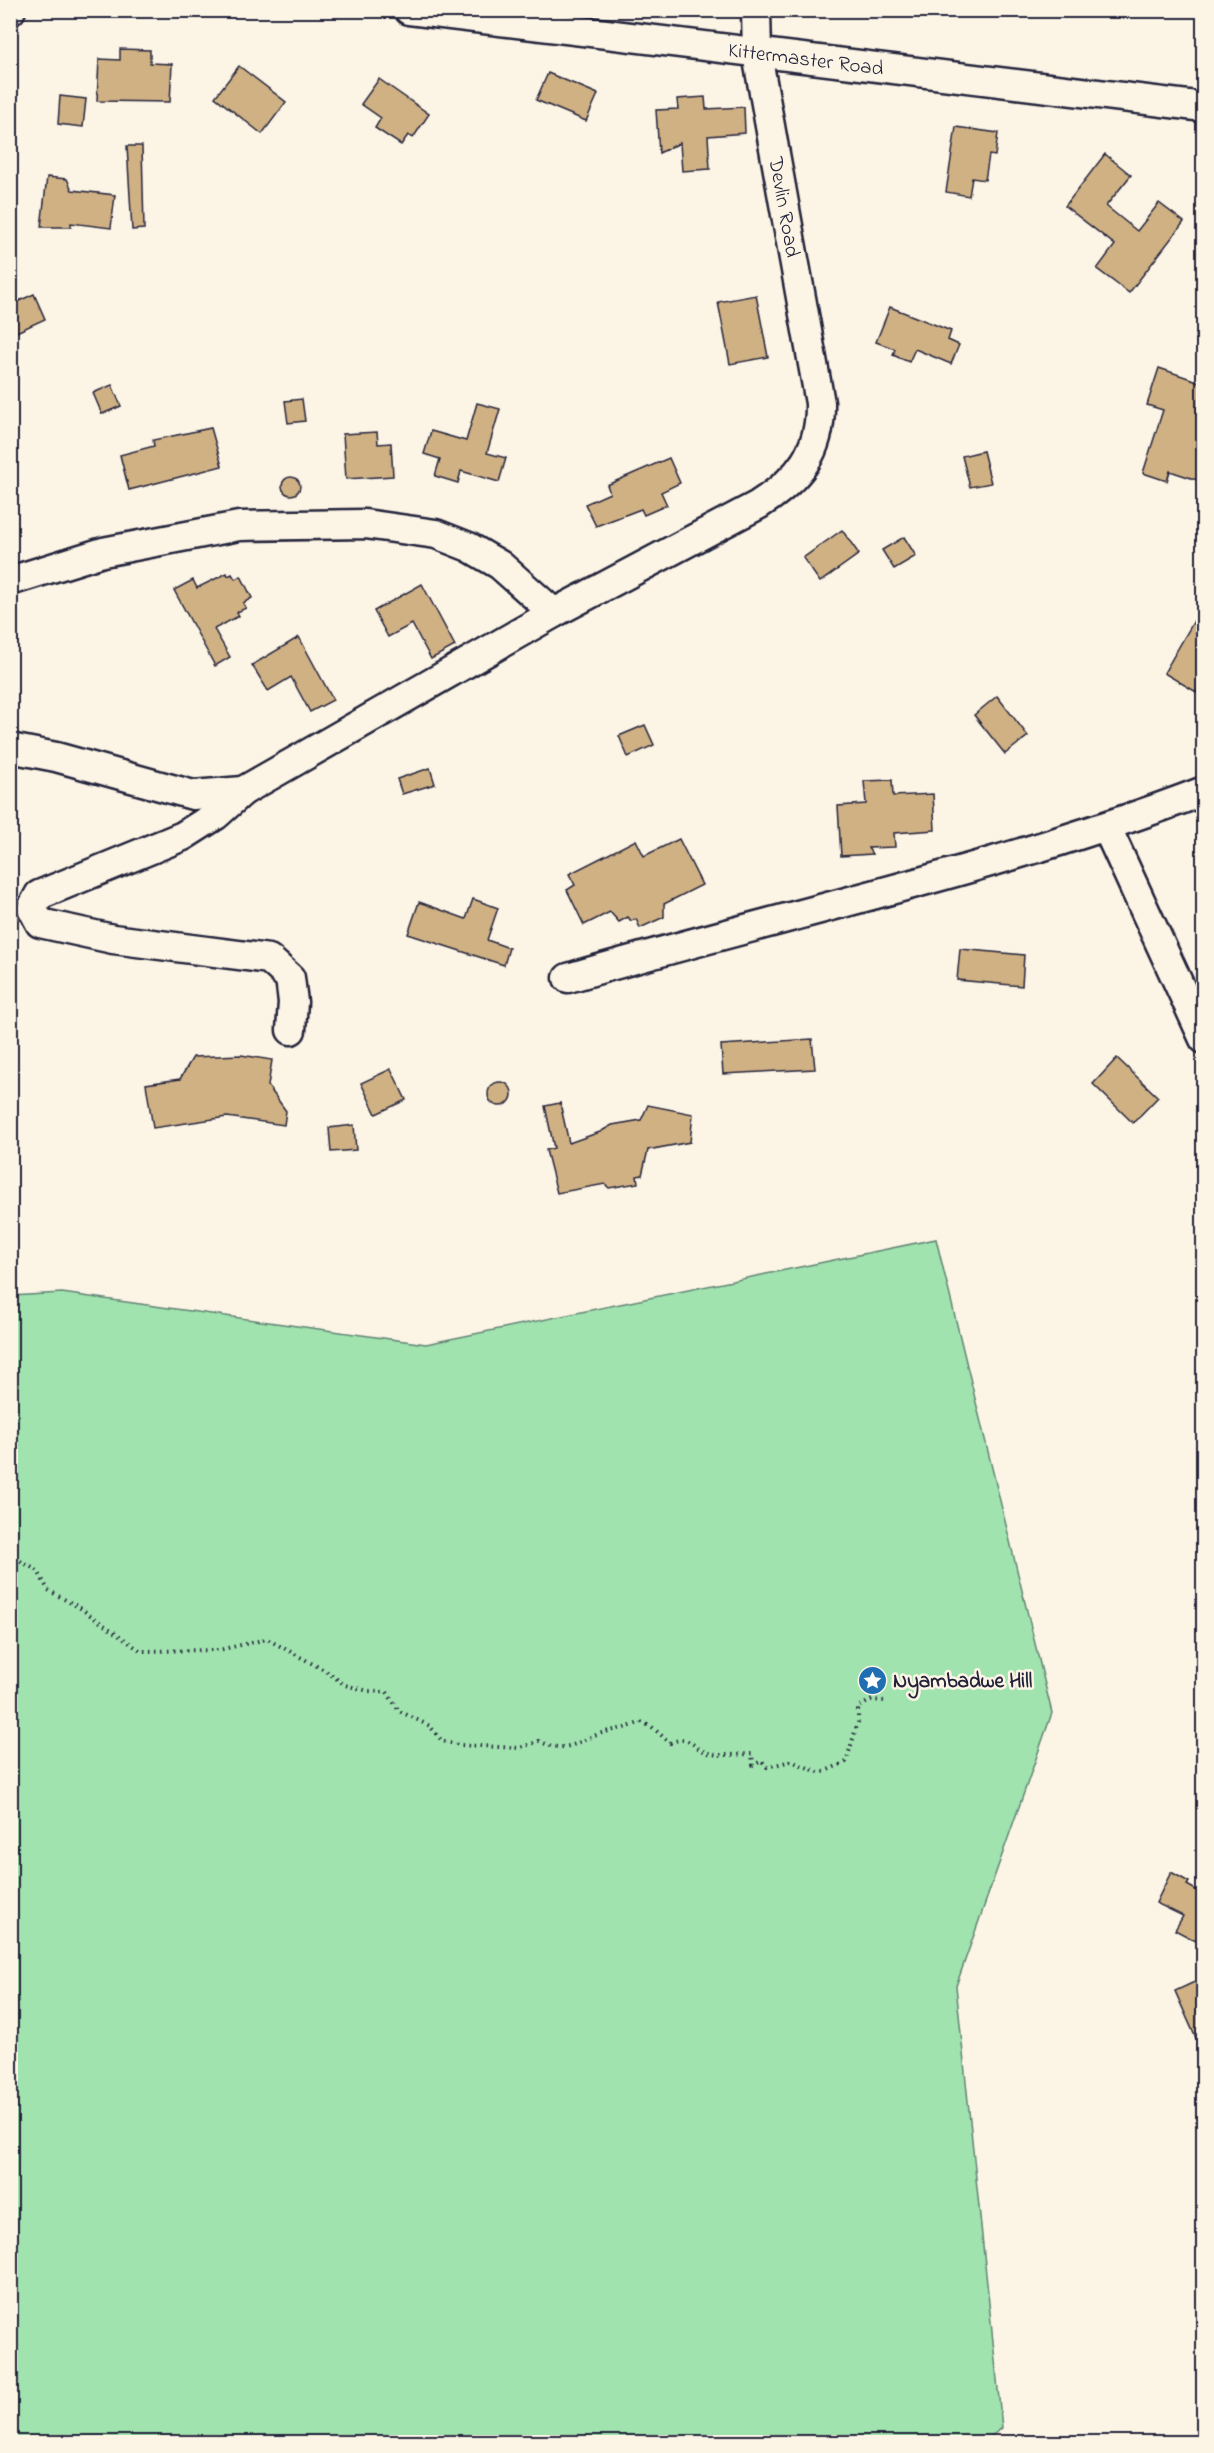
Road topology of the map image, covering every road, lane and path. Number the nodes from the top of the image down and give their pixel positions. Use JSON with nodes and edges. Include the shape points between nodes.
{"nodes":[{"id":1,"x":409,"y":10,"type":"edge"},
{"id":2,"x":756,"y":10,"type":"edge"},
{"id":3,"x":757,"y":54,"type":"junction"},
{"id":4,"x":1203,"y":107,"type":"edge"},
{"id":5,"x":10,"y":581,"type":"edge"},
{"id":6,"x":554,"y":613,"type":"junction"},
{"id":7,"x":10,"y":748,"type":"edge"},
{"id":8,"x":243,"y":791,"type":"junction"},
{"id":9,"x":1203,"y":791,"type":"edge"},
{"id":10,"x":1107,"y":828,"type":"junction"},
{"id":11,"x":568,"y":978,"type":"dead end"},
{"id":12,"x":291,"y":1030,"type":"dead end"},
{"id":13,"x":1203,"y":1039,"type":"edge"},
{"id":14,"x":10,"y":1555,"type":"edge"},
{"id":15,"x":884,"y":1701,"type":"dead end"}],
"edges":[{"from":1,"to":3,"type":"street","name":"Kittermaster Road"},
{"from":2,"to":3,"type":"street","name":"Devlin Road"},
{"from":3,"to":4,"type":"street","name":"Kittermaster Road"},
{"from":3,"to":6,"type":"street","name":"Devlin Road","via":[[820,403],[821,427],[814,450],[778,493]]},
{"from":5,"to":6,"type":"street","via":[[104,552],[239,526],[365,524],[436,534],[469,547],[500,565]]},
{"from":6,"to":8,"type":"street","name":"Devlin Road"},
{"from":7,"to":8,"type":"street","via":[[193,795]]},
{"from":8,"to":12,"type":"street","via":[[183,836],[39,895],[32,908],[40,923],[103,937],[269,959],[290,978]]},
{"from":9,"to":10,"type":"street"},
{"from":10,"to":11,"type":"street"},
{"from":10,"to":13,"type":"street"},
{"from":14,"to":15,"type":"path","via":[[38,1571],[48,1590],[141,1651],[219,1650],[267,1639],[345,1685],[387,1692],[399,1711],[429,1726],[442,1741],[460,1745],[520,1748],[539,1741],[552,1748],[575,1746],[641,1722],[670,1743],[678,1739],[696,1743],[707,1753],[752,1754],[753,1765],[762,1761],[767,1767],[791,1761],[821,1773],[846,1762],[858,1722],[858,1707],[872,1700]]}]}
